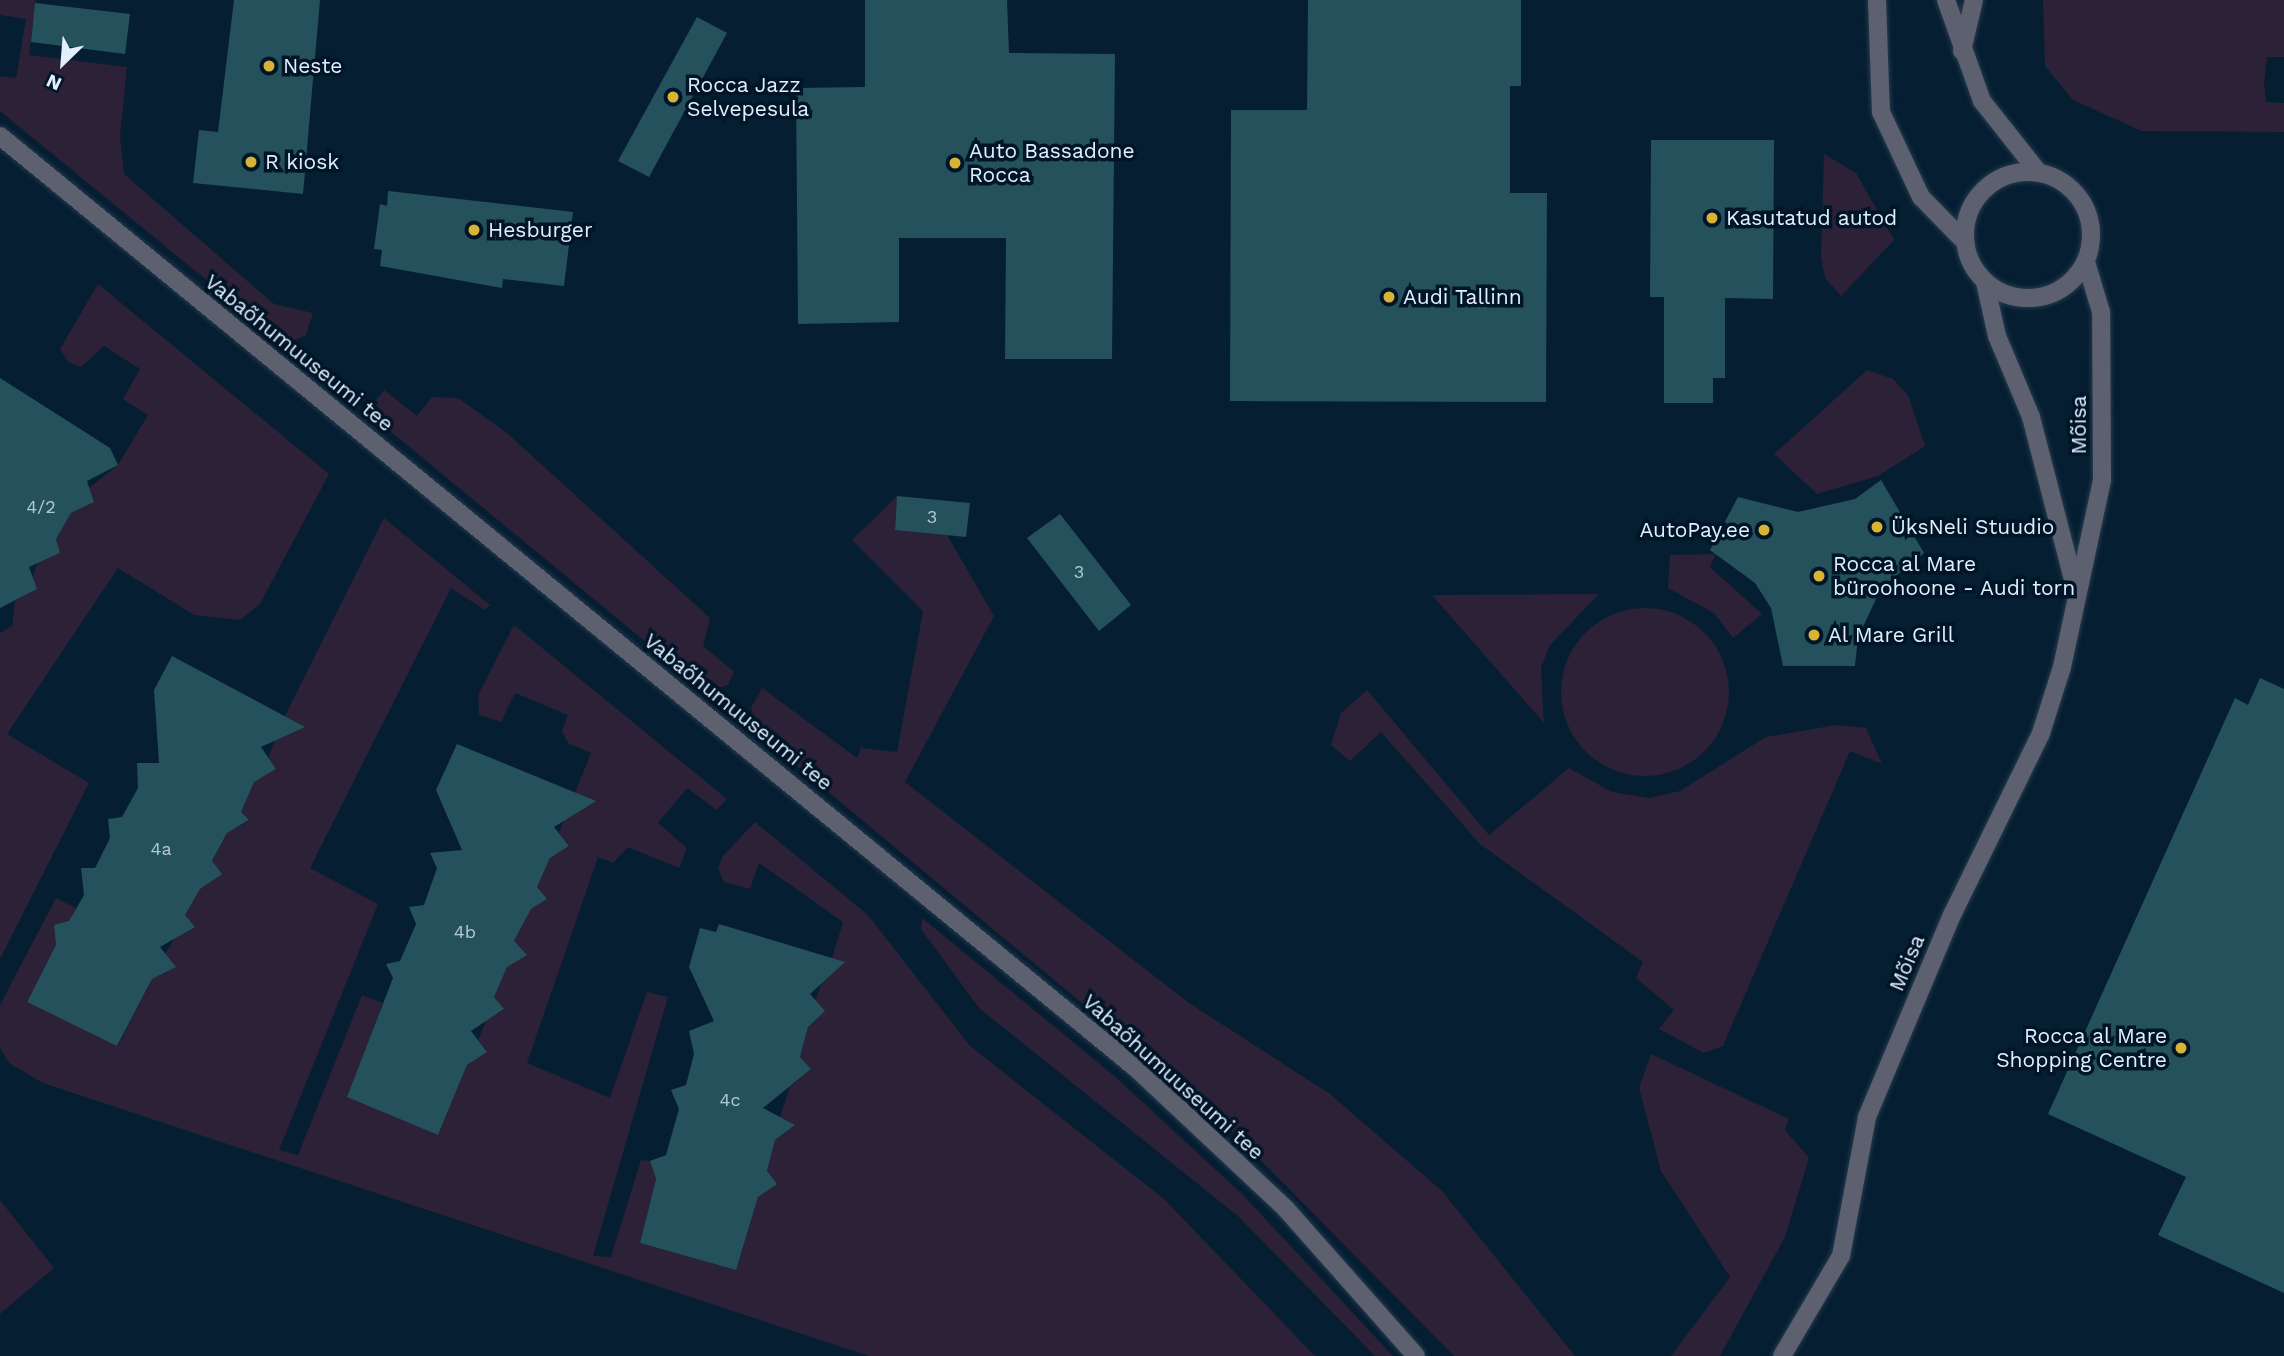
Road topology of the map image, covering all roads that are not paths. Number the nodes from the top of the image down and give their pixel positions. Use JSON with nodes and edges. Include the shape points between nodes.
{"nodes":[{"id":1,"x":1877,"y":0,"type":"edge"},
{"id":2,"x":1946,"y":0,"type":"edge"},
{"id":3,"x":1974,"y":0,"type":"edge"},
{"id":4,"x":1962,"y":51,"type":"junction"},
{"id":5,"x":0,"y":136,"type":"edge"},
{"id":6,"x":2039,"y":173,"type":"junction"},
{"id":7,"x":1961,"y":238,"type":"junction"},
{"id":8,"x":2086,"y":262,"type":"junction"},
{"id":9,"x":1985,"y":282,"type":"junction"},
{"id":10,"x":2075,"y":587,"type":"junction"},
{"id":11,"x":1416,"y":1356,"type":"edge"},
{"id":12,"x":1782,"y":1356,"type":"edge"}],
"edges":[{"from":1,"to":7,"type":"street","via":[[1881,112],[1921,197]]},
{"from":2,"to":4,"type":"street"},
{"from":3,"to":4,"type":"street"},
{"from":4,"to":6,"type":"street","via":[[1982,101]]},
{"from":5,"to":11,"type":"street","name":"Vabaõhumuuseumi tee","via":[[1137,1069],[1286,1209]]},
{"from":6,"to":7,"type":"street","via":[[1995,181],[1978,197]]},
{"from":6,"to":8,"type":"street","via":[[2057,179],[2085,206],[2091,225]]},
{"from":7,"to":9,"type":"street"},
{"from":8,"to":9,"type":"street","via":[[2047,296],[2012,297]]},
{"from":8,"to":10,"type":"street","name":"Mõisa","via":[[2101,312],[2102,480]]},
{"from":9,"to":10,"type":"street","name":"Mõisa","via":[[1997,336],[2031,417]]},
{"from":10,"to":12,"type":"street","name":"Mõisa","via":[[2065,653],[2041,733],[1952,915],[1867,1117],[1841,1256]]}]}
